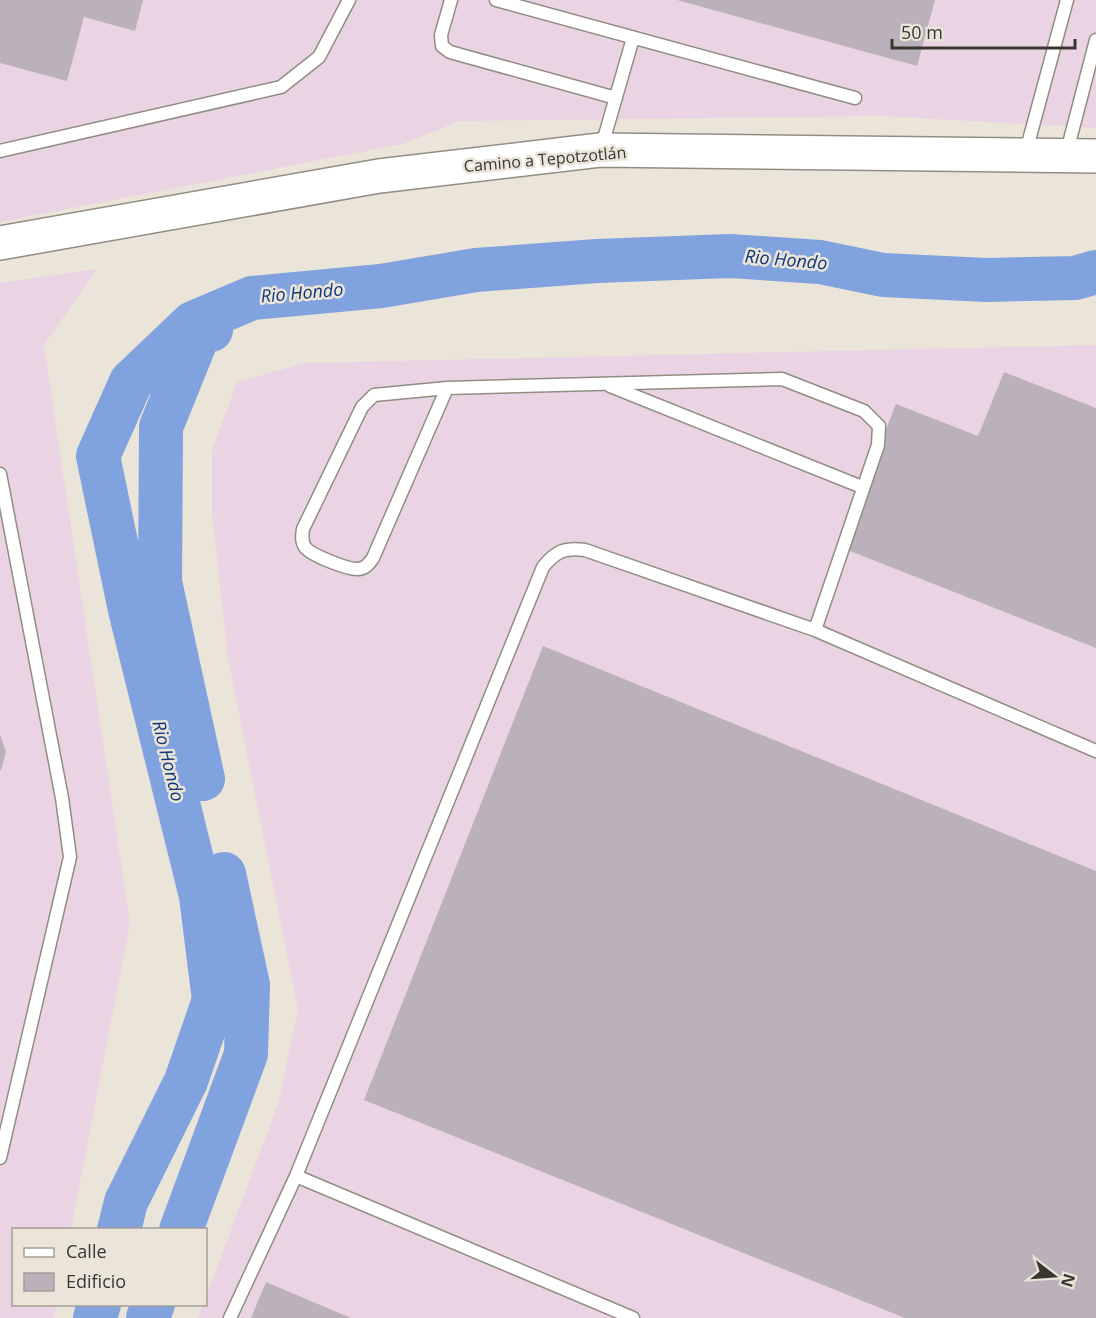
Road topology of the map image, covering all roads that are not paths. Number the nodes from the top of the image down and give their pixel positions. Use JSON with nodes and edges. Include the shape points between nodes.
{"nodes":[{"id":1,"x":350,"y":0,"type":"edge"},
{"id":2,"x":451,"y":0,"type":"edge"},
{"id":3,"x":496,"y":0,"type":"edge"},
{"id":4,"x":1067,"y":0,"type":"edge"},
{"id":5,"x":633,"y":38,"type":"junction"},
{"id":6,"x":1096,"y":40,"type":"edge"},
{"id":7,"x":616,"y":98,"type":"junction"},
{"id":8,"x":855,"y":98,"type":"dead end"},
{"id":9,"x":600,"y":150,"type":"junction"},
{"id":10,"x":0,"y":151,"type":"edge"},
{"id":11,"x":1025,"y":156,"type":"junction"},
{"id":12,"x":1081,"y":156,"type":"edge"},
{"id":13,"x":0,"y":243,"type":"edge"},
{"id":14,"x":604,"y":384,"type":"junction"},
{"id":15,"x":447,"y":388,"type":"junction"},
{"id":16,"x":0,"y":474,"type":"edge"},
{"id":17,"x":862,"y":487,"type":"junction"},
{"id":18,"x":815,"y":630,"type":"junction"},
{"id":19,"x":1096,"y":751,"type":"edge"},
{"id":20,"x":0,"y":1158,"type":"edge"},
{"id":21,"x":296,"y":1176,"type":"junction"},
{"id":22,"x":230,"y":1318,"type":"edge"},
{"id":23,"x":633,"y":1318,"type":"edge"}],
"edges":[{"from":1,"to":10,"type":"lane","via":[[319,57],[281,87]]},
{"from":2,"to":7,"type":"lane","via":[[441,35],[442,46],[450,52]]},
{"from":3,"to":5,"type":"lane"},
{"from":4,"to":11,"type":"lane"},
{"from":5,"to":7,"type":"lane"},
{"from":5,"to":8,"type":"lane"},
{"from":6,"to":12,"type":"lane"},
{"from":7,"to":9,"type":"lane"},
{"from":9,"to":11,"type":"main road","name":"Camino a Tepotzotlán"},
{"from":9,"to":13,"type":"main road","name":"Camino a Tepotzotlán","via":[[379,176]]},
{"from":11,"to":12,"type":"main road","name":"Camino a Tepotzotlán"},
{"from":14,"to":15,"type":"lane"},
{"from":14,"to":17,"type":"lane"},
{"from":14,"to":17,"type":"lane","via":[[783,379],[864,411],[879,426],[878,445]]},
{"from":15,"to":15,"type":"lane","via":[[374,395],[362,407],[303,529],[305,548],[350,568],[368,566]]},
{"from":16,"to":20,"type":"lane","via":[[70,857]]},
{"from":17,"to":18,"type":"lane"},
{"from":18,"to":19,"type":"lane"},
{"from":18,"to":21,"type":"lane","via":[[585,550],[569,548],[553,554],[543,567]]},
{"from":21,"to":22,"type":"lane"},
{"from":21,"to":23,"type":"lane"}]}
